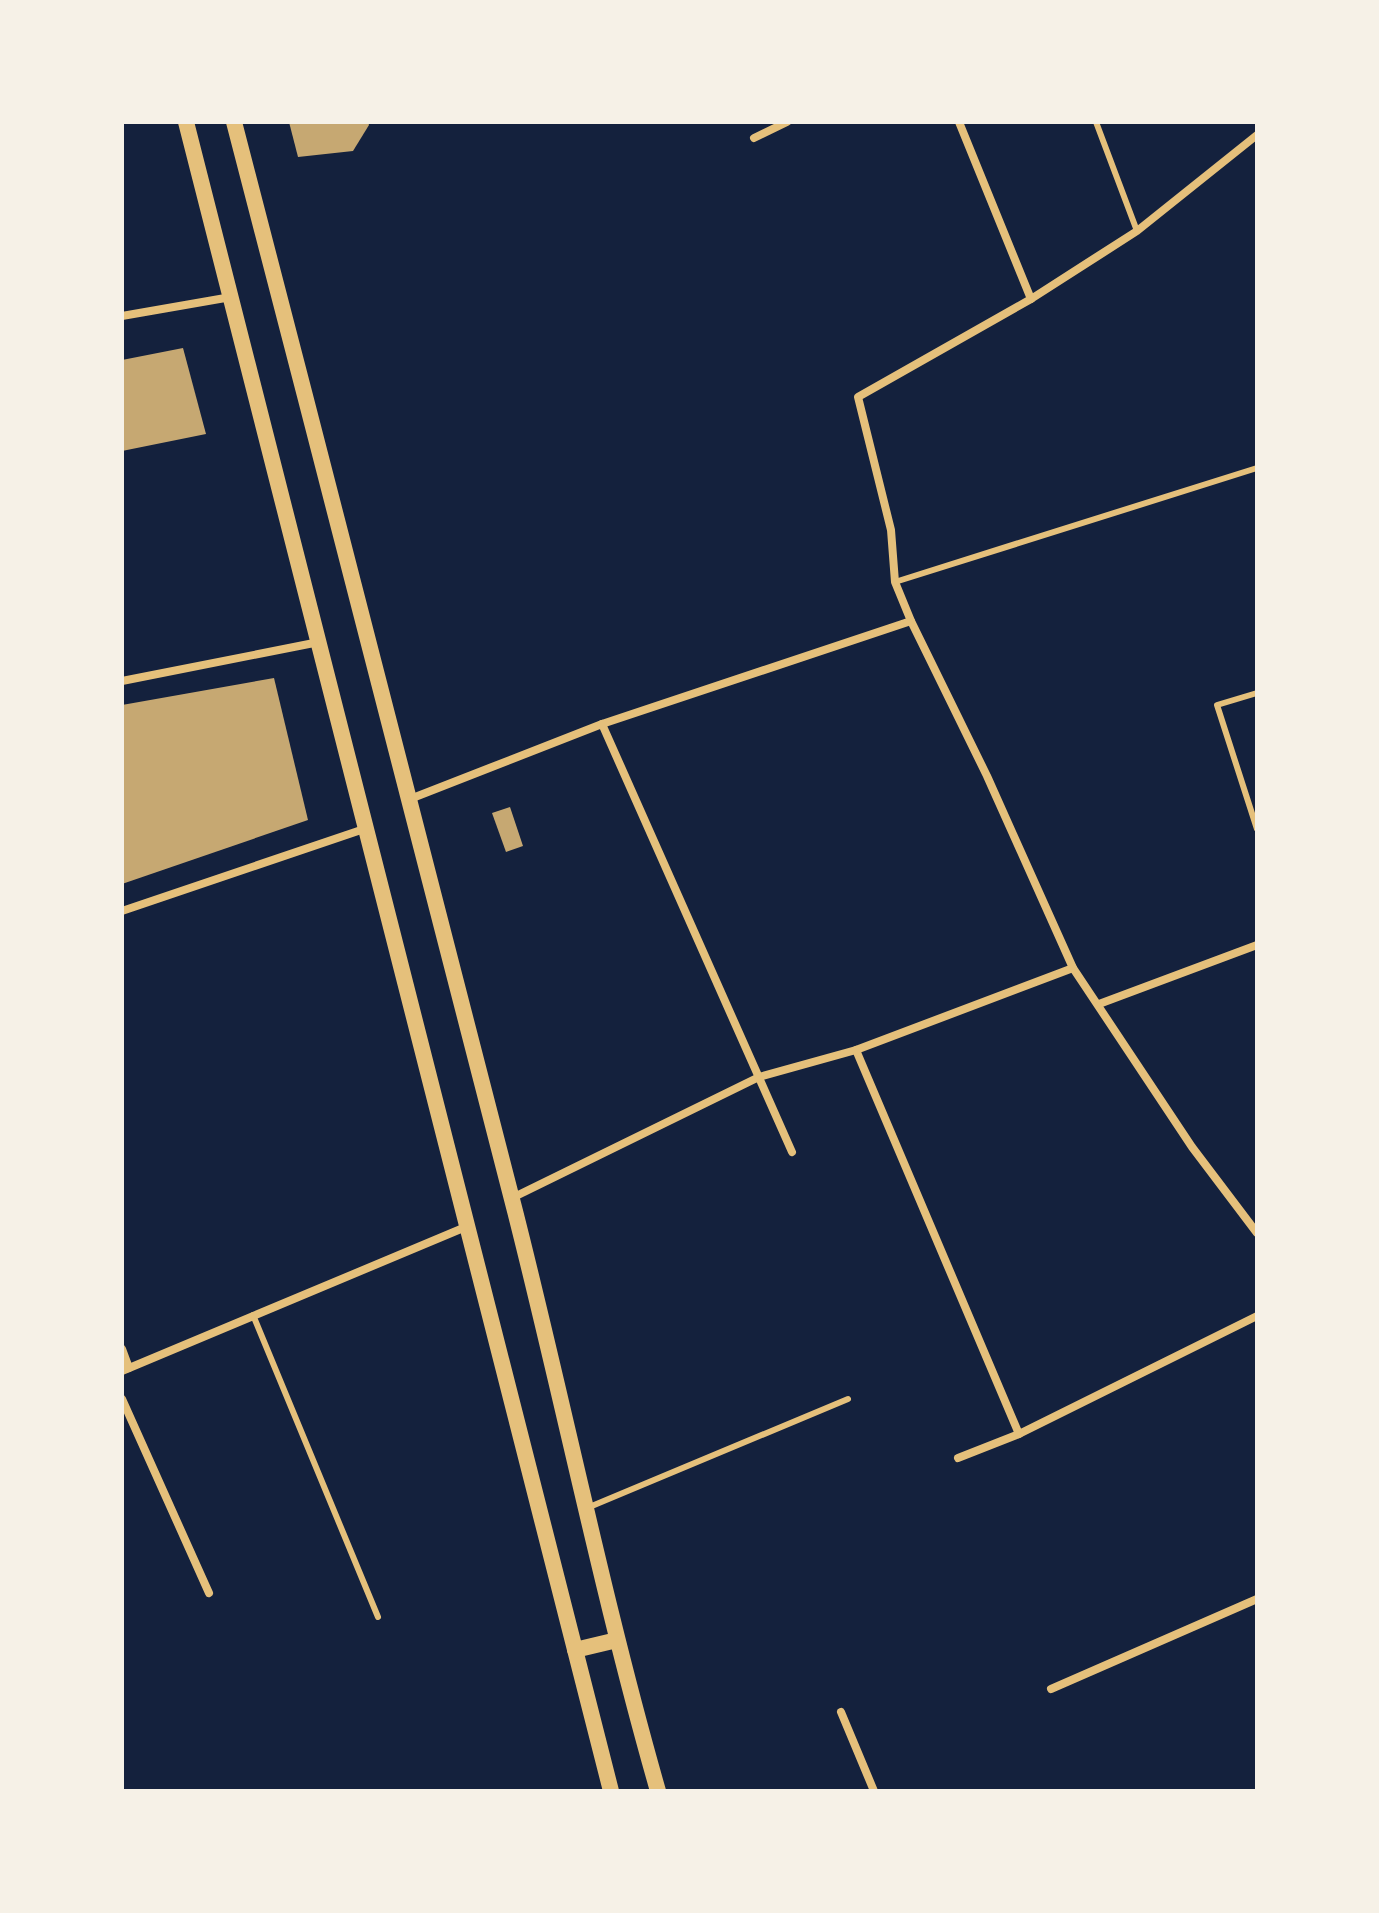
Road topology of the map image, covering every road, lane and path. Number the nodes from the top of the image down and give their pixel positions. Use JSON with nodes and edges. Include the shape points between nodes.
{"nodes":[{"id":1,"x":186,"y":122,"type":"edge"},
{"id":2,"x":234,"y":122,"type":"edge"},
{"id":3,"x":787,"y":122,"type":"edge"},
{"id":4,"x":959,"y":122,"type":"edge"},
{"id":5,"x":1096,"y":122,"type":"edge"},
{"id":6,"x":1257,"y":135,"type":"edge"},
{"id":7,"x":754,"y":138,"type":"dead end"},
{"id":8,"x":1137,"y":231,"type":"junction"},
{"id":9,"x":231,"y":297,"type":"junction"},
{"id":10,"x":1031,"y":299,"type":"junction"},
{"id":11,"x":122,"y":316,"type":"edge"},
{"id":12,"x":1257,"y":468,"type":"edge"},
{"id":13,"x":895,"y":582,"type":"junction"},
{"id":14,"x":911,"y":621,"type":"junction"},
{"id":15,"x":319,"y":641,"type":"junction"},
{"id":16,"x":122,"y":681,"type":"edge"},
{"id":17,"x":1257,"y":693,"type":"edge"},
{"id":18,"x":602,"y":724,"type":"junction"},
{"id":19,"x":409,"y":799,"type":"junction"},
{"id":20,"x":367,"y":828,"type":"junction"},
{"id":21,"x":1257,"y":829,"type":"edge"},
{"id":22,"x":122,"y":911,"type":"edge"},
{"id":23,"x":1257,"y":945,"type":"edge"},
{"id":24,"x":1073,"y":968,"type":"junction"},
{"id":25,"x":1099,"y":1004,"type":"junction"},
{"id":26,"x":856,"y":1050,"type":"junction"},
{"id":27,"x":759,"y":1077,"type":"junction"},
{"id":28,"x":792,"y":1152,"type":"dead end"},
{"id":29,"x":512,"y":1198,"type":"junction"},
{"id":30,"x":468,"y":1226,"type":"junction"},
{"id":31,"x":1257,"y":1233,"type":"edge"},
{"id":32,"x":253,"y":1315,"type":"junction"},
{"id":33,"x":1257,"y":1316,"type":"edge"},
{"id":34,"x":122,"y":1349,"type":"edge"},
{"id":35,"x":126,"y":1370,"type":"edge"},
{"id":36,"x":122,"y":1399,"type":"edge"},
{"id":37,"x":848,"y":1399,"type":"dead end"},
{"id":38,"x":1019,"y":1434,"type":"junction"},
{"id":39,"x":958,"y":1458,"type":"dead end"},
{"id":40,"x":587,"y":1508,"type":"junction"},
{"id":41,"x":209,"y":1593,"type":"dead end"},
{"id":42,"x":1257,"y":1599,"type":"edge"},
{"id":43,"x":378,"y":1617,"type":"dead end"},
{"id":44,"x":617,"y":1640,"type":"junction"},
{"id":45,"x":575,"y":1650,"type":"junction"},
{"id":46,"x":1051,"y":1689,"type":"dead end"},
{"id":47,"x":841,"y":1712,"type":"dead end"},
{"id":48,"x":611,"y":1791,"type":"edge"},
{"id":49,"x":658,"y":1791,"type":"edge"},
{"id":50,"x":874,"y":1791,"type":"edge"}],
"edges":[{"from":1,"to":9,"type":"main road"},
{"from":2,"to":19,"type":"main road"},
{"from":3,"to":7,"type":"street"},
{"from":4,"to":10,"type":"street"},
{"from":5,"to":8,"type":"lane"},
{"from":6,"to":8,"type":"street"},
{"from":8,"to":10,"type":"street"},
{"from":9,"to":11,"type":"street"},
{"from":9,"to":15,"type":"main road"},
{"from":10,"to":13,"type":"street","via":[[858,397],[891,530]]},
{"from":12,"to":13,"type":"lane"},
{"from":13,"to":14,"type":"street"},
{"from":14,"to":18,"type":"street"},
{"from":14,"to":24,"type":"street"},
{"from":15,"to":16,"type":"street"},
{"from":15,"to":20,"type":"main road"},
{"from":17,"to":21,"type":"lane","via":[[1217,705]]},
{"from":18,"to":19,"type":"street"},
{"from":18,"to":27,"type":"street"},
{"from":19,"to":29,"type":"main road"},
{"from":20,"to":22,"type":"street"},
{"from":20,"to":30,"type":"main road"},
{"from":23,"to":25,"type":"street"},
{"from":24,"to":25,"type":"street"},
{"from":24,"to":26,"type":"street"},
{"from":25,"to":31,"type":"street","via":[[1192,1147]]},
{"from":26,"to":27,"type":"street"},
{"from":26,"to":38,"type":"street"},
{"from":27,"to":28,"type":"street"},
{"from":27,"to":29,"type":"street"},
{"from":29,"to":40,"type":"main road"},
{"from":30,"to":32,"type":"street"},
{"from":30,"to":45,"type":"main road"},
{"from":32,"to":35,"type":"street"},
{"from":32,"to":43,"type":"lane"},
{"from":33,"to":38,"type":"street"},
{"from":34,"to":35,"type":"street"},
{"from":36,"to":41,"type":"street"},
{"from":37,"to":40,"type":"lane"},
{"from":38,"to":39,"type":"street"},
{"from":40,"to":44,"type":"main road"},
{"from":42,"to":46,"type":"street"},
{"from":44,"to":45,"type":"main road"},
{"from":44,"to":49,"type":"main road"},
{"from":45,"to":48,"type":"main road"},
{"from":47,"to":50,"type":"street"}]}
